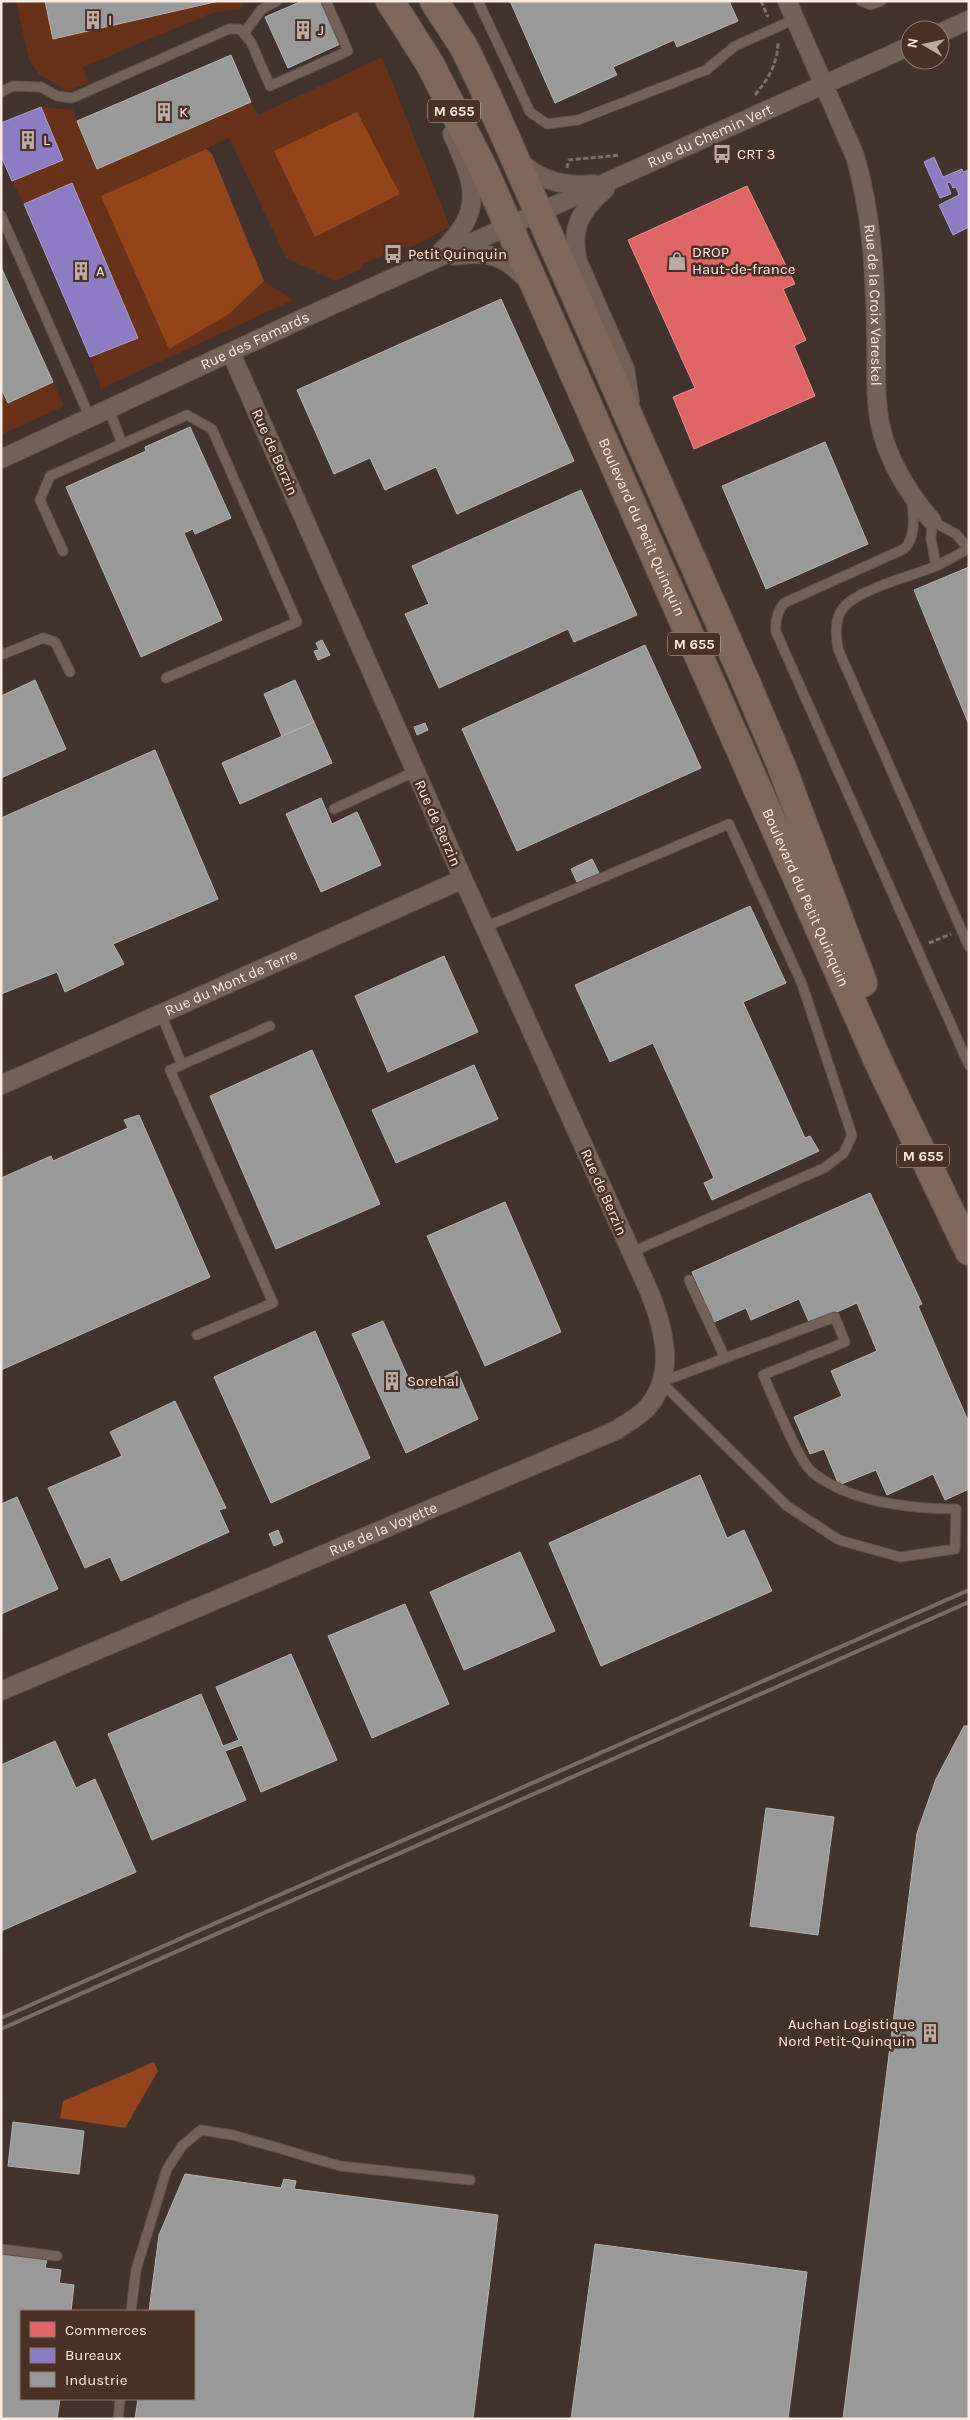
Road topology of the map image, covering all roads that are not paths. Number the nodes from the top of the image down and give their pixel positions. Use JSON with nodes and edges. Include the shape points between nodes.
{"nodes":[{"id":1,"x":278,"y":1,"type":"edge"},
{"id":2,"x":326,"y":1,"type":"edge"},
{"id":3,"x":389,"y":1,"type":"edge"},
{"id":4,"x":434,"y":1,"type":"edge"},
{"id":5,"x":478,"y":1,"type":"edge"},
{"id":6,"x":787,"y":1,"type":"edge"},
{"id":7,"x":861,"y":1,"type":"edge"},
{"id":8,"x":881,"y":1,"type":"edge"},
{"id":9,"x":795,"y":19,"type":"junction"},
{"id":10,"x":969,"y":20,"type":"edge"},
{"id":11,"x":950,"y":29,"type":"edge"},
{"id":12,"x":244,"y":33,"type":"junction"},
{"id":13,"x":900,"y":50,"type":"edge"},
{"id":14,"x":824,"y":83,"type":"junction"},
{"id":15,"x":1,"y":92,"type":"edge"},
{"id":16,"x":513,"y":152,"type":"junction"},
{"id":17,"x":617,"y":179,"type":"junction"},
{"id":18,"x":540,"y":213,"type":"junction"},
{"id":19,"x":1,"y":215,"type":"edge"},
{"id":20,"x":510,"y":226,"type":"junction"},
{"id":21,"x":430,"y":262,"type":"junction"},
{"id":22,"x":542,"y":299,"type":"junction"},
{"id":23,"x":231,"y":353,"type":"junction"},
{"id":24,"x":109,"y":409,"type":"junction"},
{"id":25,"x":90,"y":418,"type":"junction"},
{"id":26,"x":634,"y":427,"type":"junction"},
{"id":27,"x":122,"y":444,"type":"junction"},
{"id":28,"x":1,"y":459,"type":"edge"},
{"id":29,"x":912,"y":498,"type":"junction"},
{"id":30,"x":932,"y":521,"type":"junction"},
{"id":31,"x":968,"y":549,"type":"edge"},
{"id":32,"x":63,"y":551,"type":"dead end"},
{"id":33,"x":936,"y":566,"type":"junction"},
{"id":34,"x":1,"y":652,"type":"edge"},
{"id":35,"x":70,"y":672,"type":"dead end"},
{"id":36,"x":166,"y":678,"type":"dead end"},
{"id":37,"x":416,"y":771,"type":"junction"},
{"id":38,"x":334,"y":809,"type":"dead end"},
{"id":39,"x":463,"y":879,"type":"junction"},
{"id":40,"x":485,"y":927,"type":"junction"},
{"id":41,"x":969,"y":946,"type":"edge"},
{"id":42,"x":161,"y":1014,"type":"junction"},
{"id":43,"x":270,"y":1026,"type":"dead end"},
{"id":44,"x":182,"y":1065,"type":"junction"},
{"id":45,"x":969,"y":1065,"type":"edge"},
{"id":46,"x":1,"y":1085,"type":"edge"},
{"id":47,"x":969,"y":1250,"type":"edge"},
{"id":48,"x":632,"y":1252,"type":"junction"},
{"id":49,"x":689,"y":1280,"type":"dead end"},
{"id":50,"x":649,"y":1291,"type":"joint"},
{"id":51,"x":196,"y":1334,"type":"dead end"},
{"id":52,"x":725,"y":1358,"type":"junction"},
{"id":53,"x":660,"y":1382,"type":"junction"},
{"id":54,"x":1,"y":1691,"type":"edge"},
{"id":55,"x":470,"y":2180,"type":"dead end"},
{"id":56,"x":1,"y":2249,"type":"edge"},
{"id":57,"x":57,"y":2256,"type":"dead end"},
{"id":58,"x":131,"y":2310,"type":"edge"},
{"id":59,"x":120,"y":2400,"type":"edge"},
{"id":60,"x":118,"y":2419,"type":"edge"}],
"edges":[{"from":1,"to":12,"type":"lane","via":[[262,9]]},
{"from":2,"to":12,"type":"lane","via":[[348,51],[270,86]]},
{"from":3,"to":20,"type":"main road","name":"Boulevard du Petit Quinquin","number":"M 655","via":[[430,64]]},
{"from":3,"to":21,"type":"street","via":[[472,180],[474,193],[464,223],[457,235]]},
{"from":4,"to":16,"type":"main road","name":"Boulevard du Petit Quinquin","number":"M 655","via":[[464,47]]},
{"from":5,"to":9,"type":"lane","via":[[530,112],[547,124],[578,120],[706,70],[736,46]]},
{"from":6,"to":9,"type":"street","name":"Rue de la Croix Vareskel"},
{"from":7,"to":8,"type":"lane","via":[[871,5]]},
{"from":9,"to":14,"type":"street","name":"Rue de la Croix Vareskel"},
{"from":10,"to":11,"type":"street"},
{"from":12,"to":15,"type":"lane","via":[[240,29],[229,29],[72,98],[57,96],[42,87],[13,86]]},
{"from":13,"to":14,"type":"street","name":"Rue du Chemin Vert"},
{"from":14,"to":17,"type":"street","name":"Rue du Chemin Vert"},
{"from":14,"to":29,"type":"street","name":"Rue de la Croix Vareskel","via":[[855,156],[868,205],[875,260],[881,428]]},
{"from":16,"to":17,"type":"street","via":[[526,168],[562,184],[581,186]]},
{"from":16,"to":18,"type":"main road","name":"Boulevard du Petit Quinquin","number":"M 655"},
{"from":17,"to":18,"type":"street","name":"Rue du Chemin Vert"},
{"from":17,"to":26,"type":"street","via":[[584,211],[576,225],[574,238],[578,262],[625,369]]},
{"from":18,"to":20,"type":"street","name":"Rue du Chemin Vert"},
{"from":18,"to":26,"type":"main road","name":"Boulevard du Petit Quinquin","number":"M 655"},
{"from":19,"to":25,"type":"lane"},
{"from":20,"to":21,"type":"street","name":"Rue des Famards"},
{"from":20,"to":22,"type":"main road","name":"Boulevard du Petit Quinquin","number":"M 655"},
{"from":21,"to":22,"type":"street","via":[[457,255],[492,255],[518,270]]},
{"from":21,"to":23,"type":"street","name":"Rue des Famards"},
{"from":22,"to":47,"type":"main road","name":"Boulevard du Petit Quinquin","number":"M 655","via":[[878,1061]]},
{"from":23,"to":24,"type":"street","name":"Rue des Famards"},
{"from":23,"to":37,"type":"street","name":"Rue de Berzin"},
{"from":24,"to":25,"type":"street","name":"Rue des Famards"},
{"from":24,"to":27,"type":"lane"},
{"from":25,"to":28,"type":"street","name":"Rue des Famards"},
{"from":26,"to":47,"type":"main road","name":"Boulevard du Petit Quinquin","number":"M 655","via":[[781,765]]},
{"from":27,"to":32,"type":"lane","via":[[50,476],[40,500]]},
{"from":27,"to":36,"type":"lane","via":[[187,416],[212,429],[298,622]]},
{"from":29,"to":30,"type":"street","name":"Rue de la Croix Vareskel"},
{"from":29,"to":45,"type":"lane","via":[[913,533],[904,549],[784,603],[778,611],[776,632]]},
{"from":30,"to":31,"type":"lane","via":[[956,534]]},
{"from":30,"to":33,"type":"lane","via":[[931,539]]},
{"from":31,"to":33,"type":"lane"},
{"from":33,"to":41,"type":"lane","via":[[857,597],[843,608],[836,624],[836,635],[842,658]]},
{"from":34,"to":35,"type":"lane","via":[[4,654],[43,638],[55,642]]},
{"from":37,"to":38,"type":"lane"},
{"from":37,"to":39,"type":"street","name":"Rue de Berzin"},
{"from":39,"to":40,"type":"street","name":"Rue de Berzin"},
{"from":39,"to":42,"type":"street","name":"Rue du Mont de Terre"},
{"from":40,"to":48,"type":"street","name":"Rue de Berzin"},
{"from":40,"to":48,"type":"lane","via":[[729,824],[802,984],[852,1134],[844,1153],[824,1168]]},
{"from":42,"to":44,"type":"lane"},
{"from":42,"to":46,"type":"street","name":"Rue du Mont de Terre"},
{"from":43,"to":44,"type":"lane"},
{"from":44,"to":51,"type":"lane","via":[[170,1070],[273,1303]]},
{"from":48,"to":50,"type":"street","name":"Rue de Berzin"},
{"from":49,"to":52,"type":"lane"},
{"from":50,"to":53,"type":"street","name":"Rue de la Voyette","via":[[664,1339],[666,1365]]},
{"from":52,"to":53,"type":"lane"},
{"from":52,"to":53,"type":"lane","via":[[836,1317],[845,1342],[763,1375],[797,1448],[810,1470],[854,1494],[904,1507],[956,1509],[955,1549],[900,1557],[839,1540],[787,1506]]},
{"from":53,"to":54,"type":"street","name":"Rue de la Voyette","via":[[646,1409],[617,1430]]},
{"from":55,"to":58,"type":"lane","via":[[340,2166],[234,2134],[201,2130],[182,2146],[167,2169],[136,2270]]},
{"from":56,"to":57,"type":"lane"},
{"from":59,"to":60,"type":"lane"}]}
